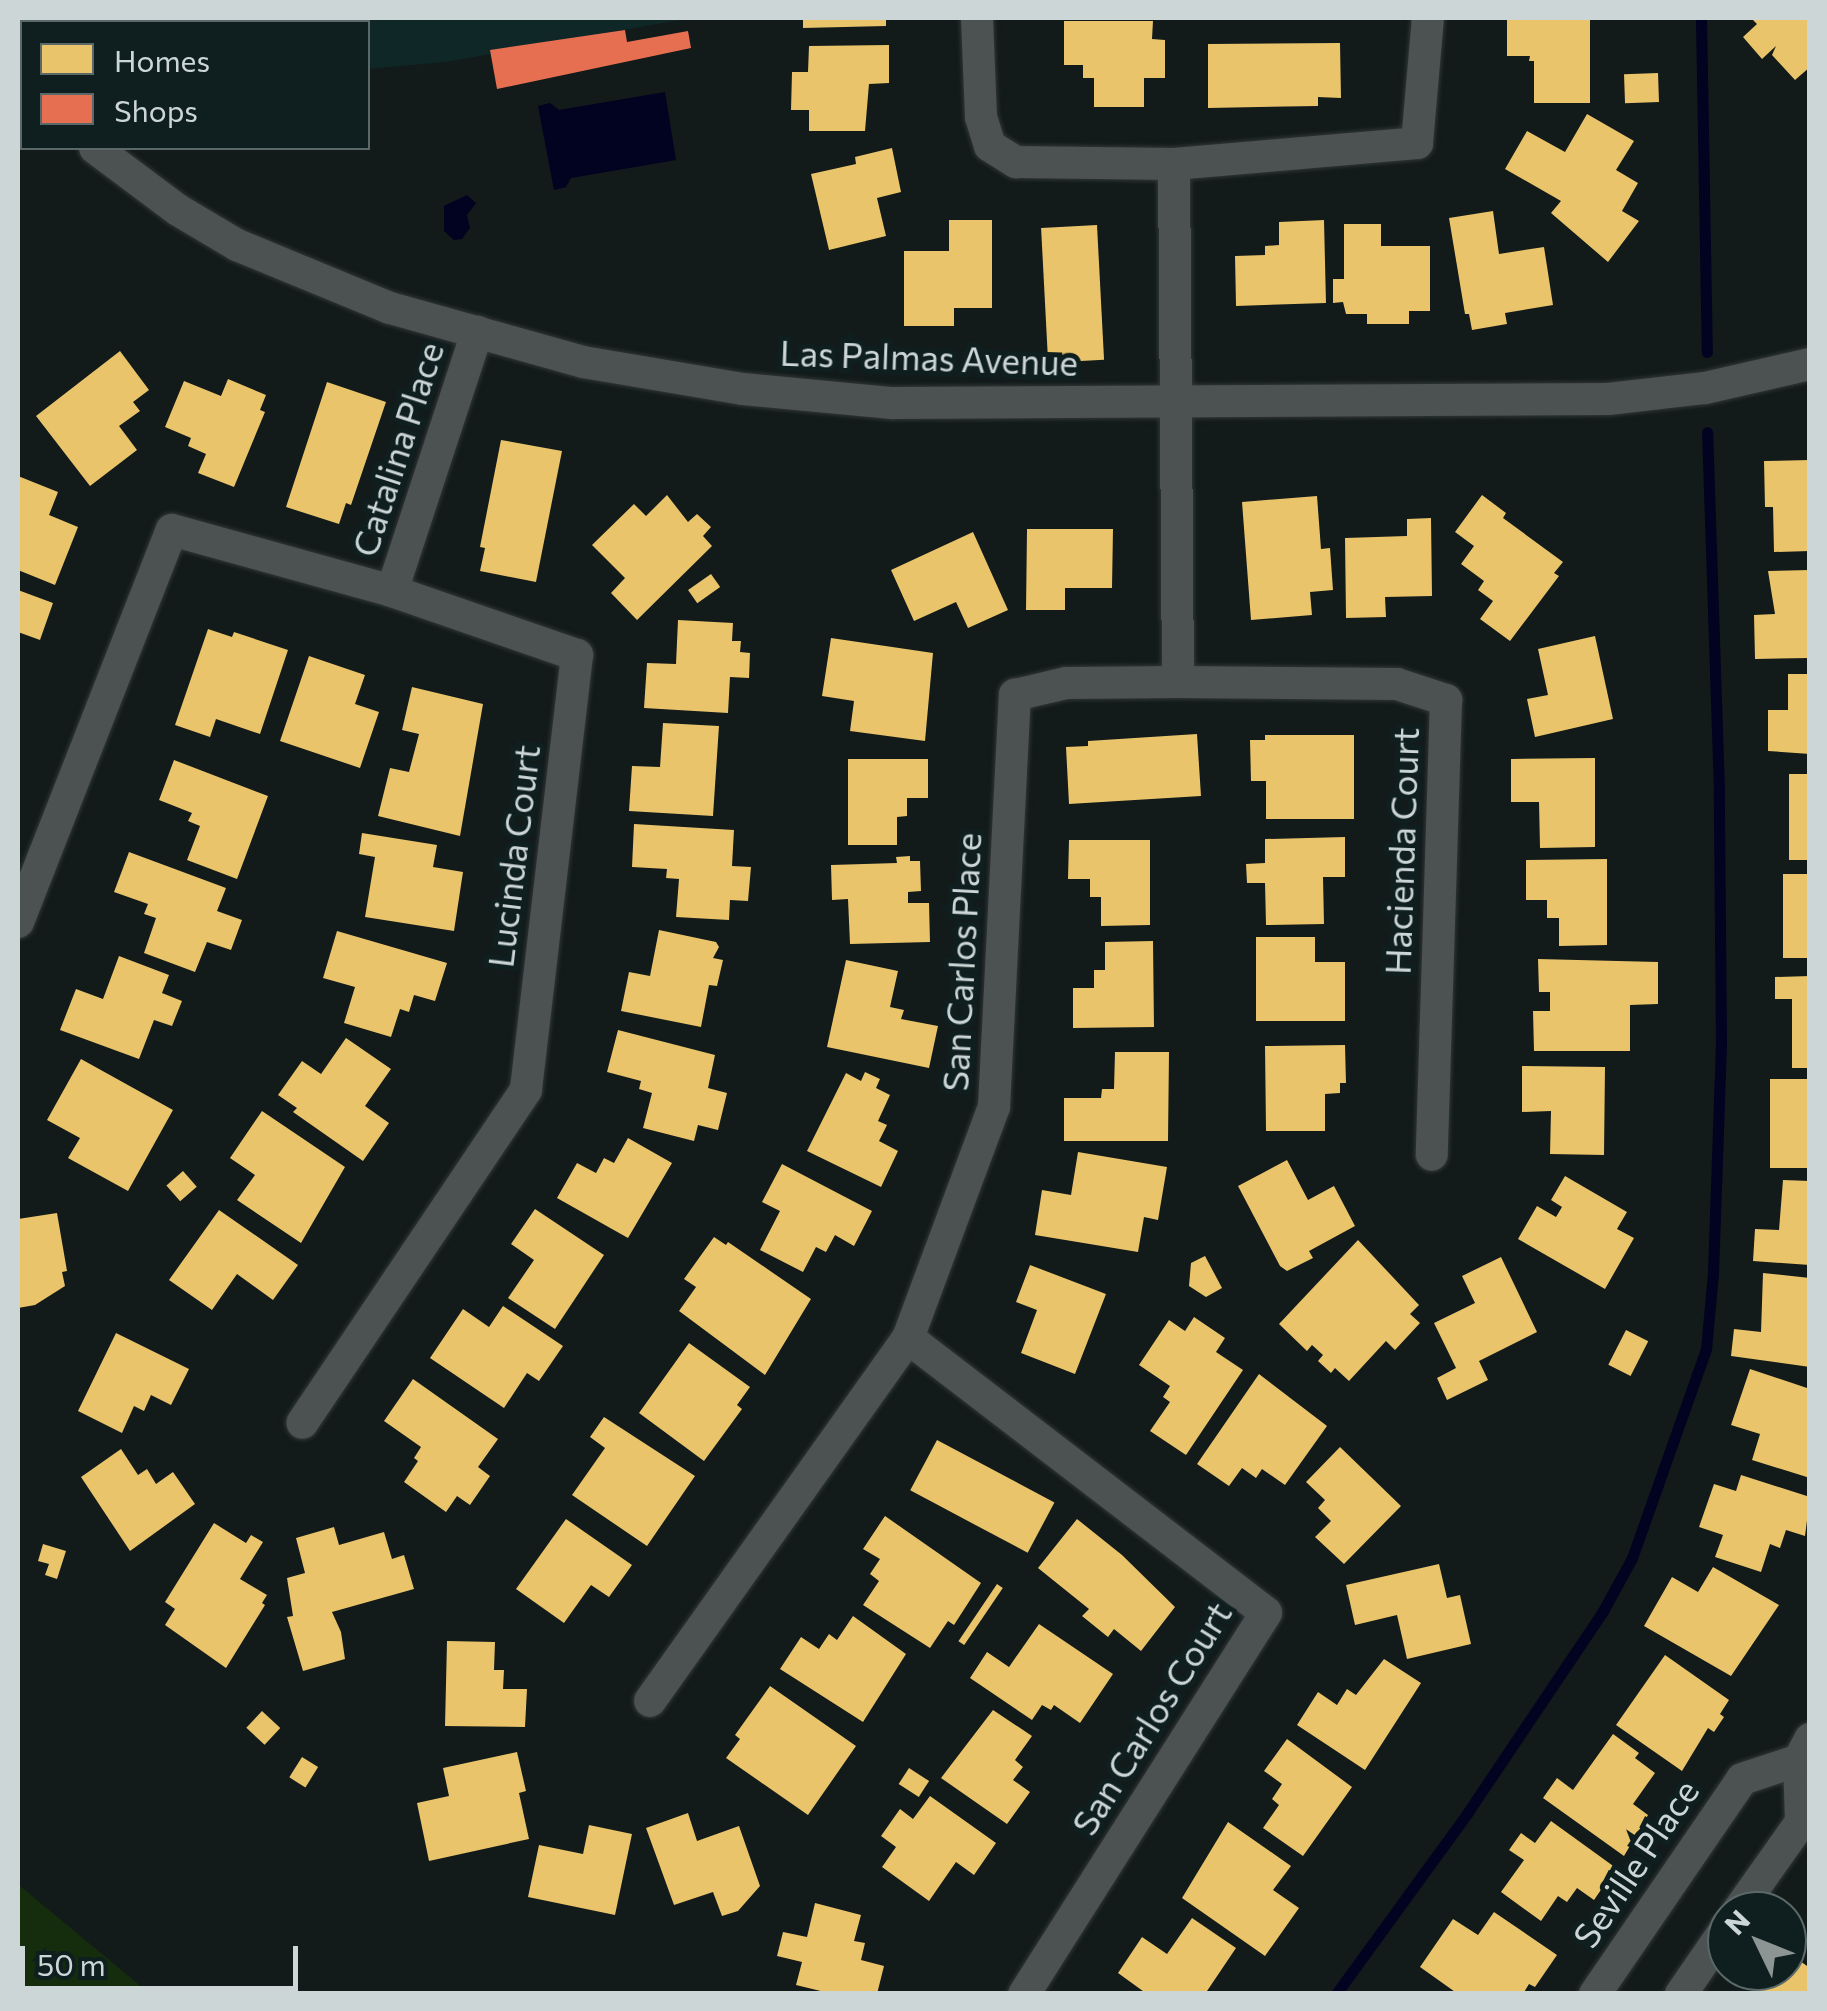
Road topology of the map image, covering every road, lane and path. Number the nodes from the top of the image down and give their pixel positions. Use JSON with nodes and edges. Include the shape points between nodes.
{"nodes":[{"id":1,"x":977,"y":18,"type":"edge"},
{"id":2,"x":1428,"y":18,"type":"edge"},
{"id":3,"x":98,"y":150,"type":"edge"},
{"id":4,"x":1174,"y":164,"type":"junction"},
{"id":5,"x":477,"y":332,"type":"junction"},
{"id":6,"x":1810,"y":364,"type":"edge"},
{"id":7,"x":1177,"y":402,"type":"junction"},
{"id":8,"x":392,"y":591,"type":"junction"},
{"id":9,"x":1178,"y":682,"type":"junction"},
{"id":10,"x":18,"y":922,"type":"edge"},
{"id":11,"x":1432,"y":1155,"type":"dead end"},
{"id":12,"x":908,"y":1338,"type":"junction"},
{"id":13,"x":302,"y":1423,"type":"dead end"},
{"id":14,"x":650,"y":1701,"type":"dead end"},
{"id":15,"x":1806,"y":1755,"type":"edge"},
{"id":16,"x":1752,"y":1891,"type":"edge"},
{"id":17,"x":1707,"y":1956,"type":"edge"},
{"id":18,"x":1024,"y":1994,"type":"edge"},
{"id":19,"x":1595,"y":1994,"type":"edge"},
{"id":20,"x":1680,"y":1994,"type":"edge"}],
"edges":[{"from":1,"to":4,"type":"street","via":[[981,117],[990,146],[1016,162]]},
{"from":2,"to":4,"type":"street","via":[[1417,143]]},
{"from":3,"to":5,"type":"street","name":"Las Palmas Avenue","via":[[237,245],[390,308]]},
{"from":4,"to":7,"type":"street"},
{"from":5,"to":7,"type":"street","name":"Las Palmas Avenue","via":[[583,362],[744,390],[892,403]]},
{"from":5,"to":8,"type":"street","name":"Catalina Place"},
{"from":6,"to":7,"type":"street","name":"Las Palmas Avenue","via":[[1705,388],[1608,398]]},
{"from":7,"to":9,"type":"street"},
{"from":8,"to":10,"type":"street","name":"Lucinda Court","via":[[172,530]]},
{"from":8,"to":13,"type":"street","name":"Lucinda Court","via":[[578,655],[526,1090]]},
{"from":9,"to":11,"type":"street","name":"Hacienda Court","via":[[1398,684],[1446,700]]},
{"from":9,"to":12,"type":"street","name":"San Carlos Place","via":[[1066,683],[1015,694],[994,1107]]},
{"from":12,"to":14,"type":"street","name":"San Carlos Place"},
{"from":12,"to":18,"type":"street","name":"San Carlos Court","via":[[1266,1613]]},
{"from":15,"to":16,"type":"street","name":"Seville Place","via":[[1800,1822]]},
{"from":15,"to":19,"type":"street","name":"Seville Place","via":[[1742,1779]]},
{"from":17,"to":20,"type":"street"}]}
